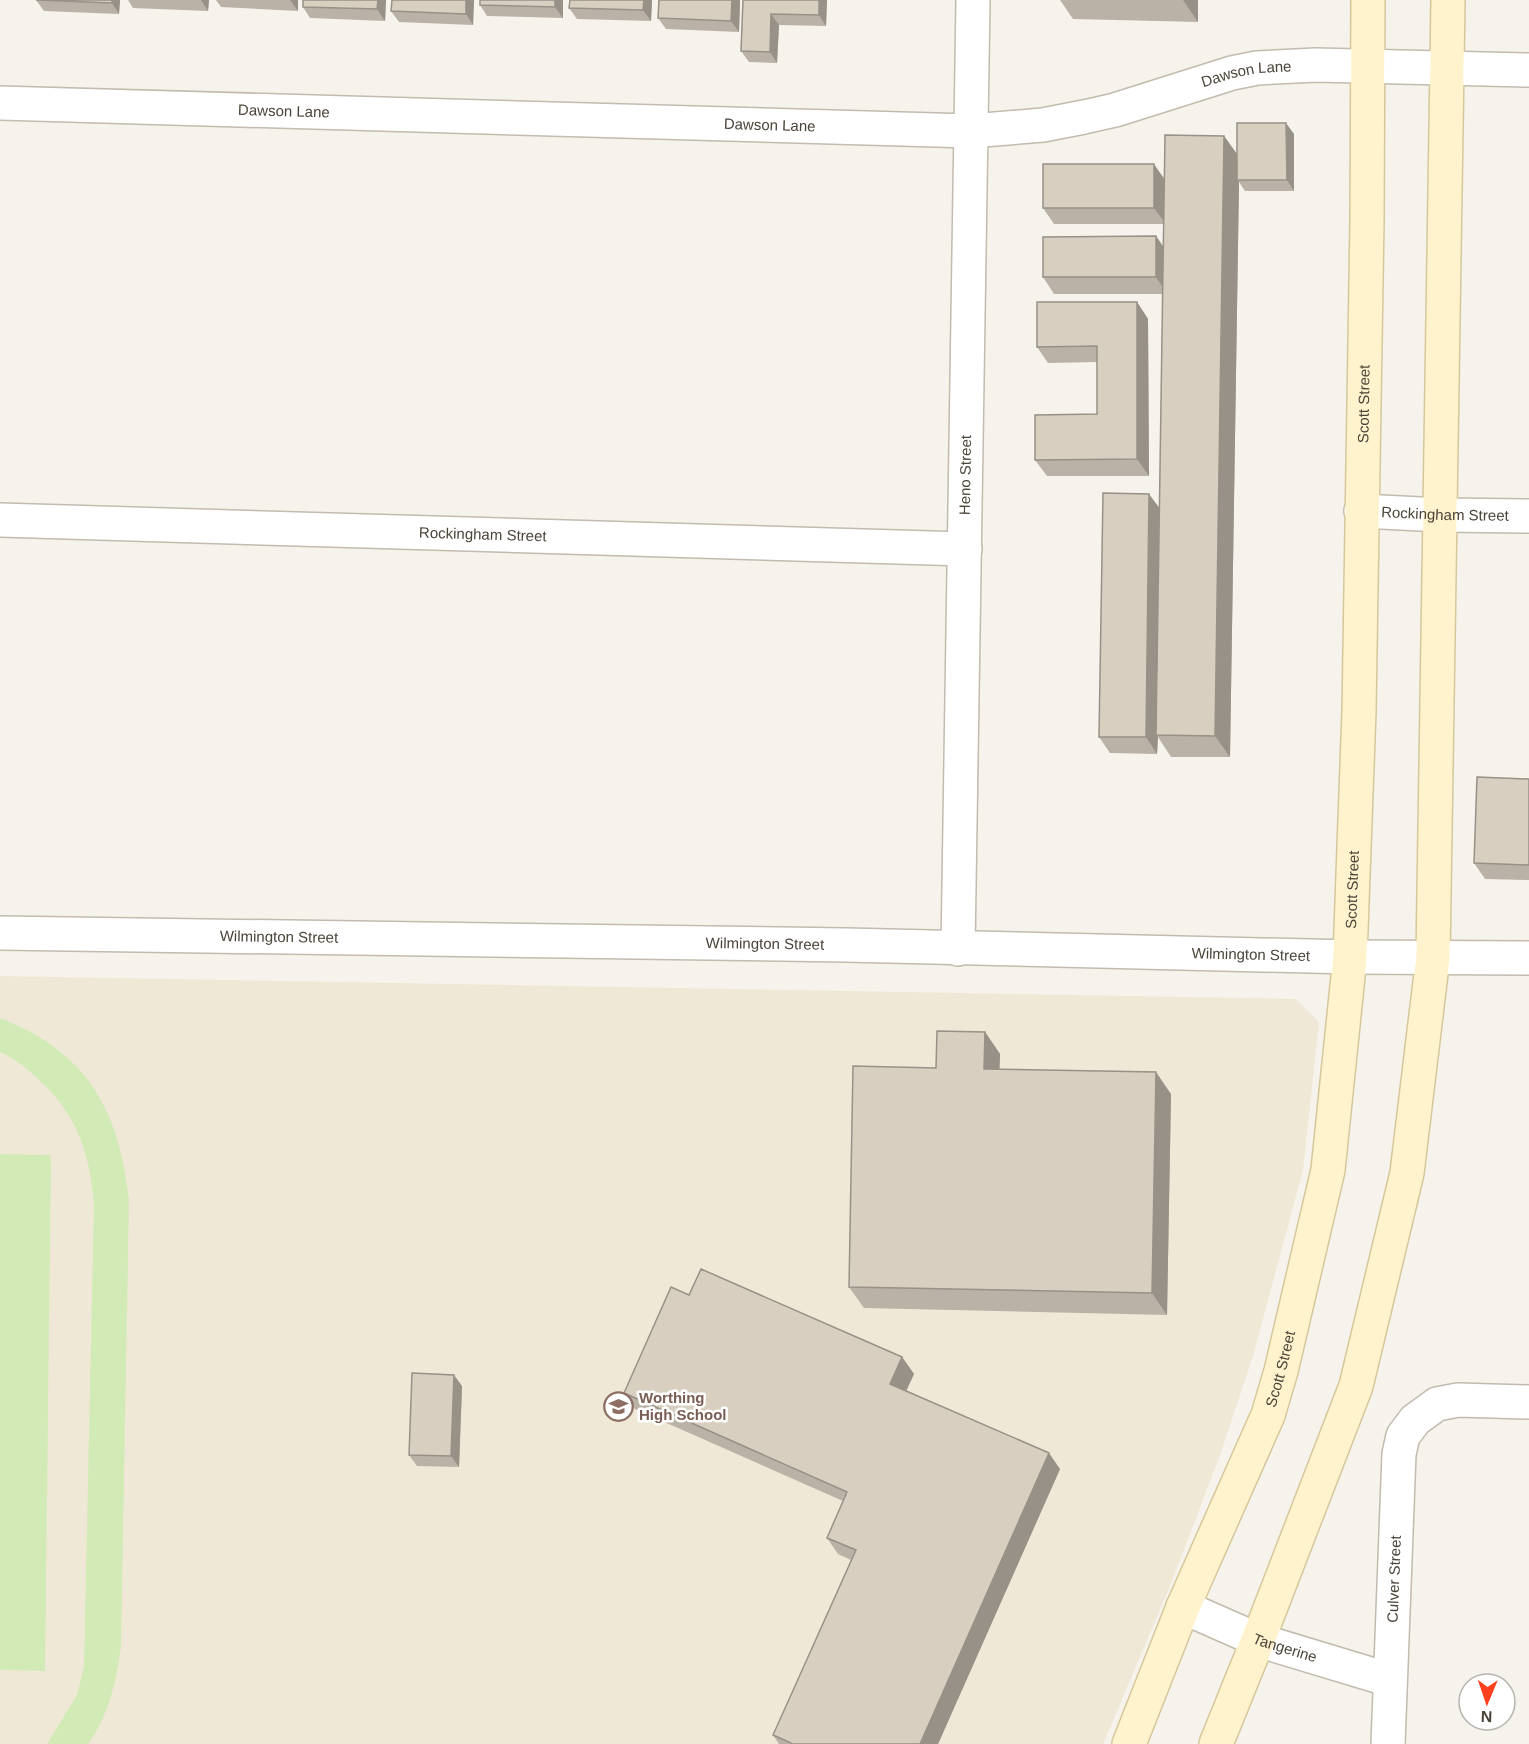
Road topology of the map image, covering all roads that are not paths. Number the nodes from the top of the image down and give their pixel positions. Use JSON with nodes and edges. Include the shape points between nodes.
{"nodes":[{"id":1,"x":973,"y":0,"type":"edge"},
{"id":2,"x":1368,"y":0,"type":"edge"},
{"id":3,"x":1448,"y":0,"type":"edge"},
{"id":4,"x":1368,"y":66,"type":"junction"},
{"id":5,"x":1447,"y":69,"type":"junction"},
{"id":6,"x":1529,"y":70,"type":"edge"},
{"id":7,"x":0,"y":103,"type":"edge"},
{"id":8,"x":971,"y":131,"type":"junction"},
{"id":9,"x":1361,"y":511,"type":"junction"},
{"id":10,"x":1441,"y":515,"type":"junction"},
{"id":11,"x":1529,"y":516,"type":"edge"},
{"id":12,"x":0,"y":520,"type":"edge"},
{"id":13,"x":964,"y":549,"type":"junction"},
{"id":14,"x":0,"y":933,"type":"edge"},
{"id":15,"x":958,"y":949,"type":"junction"},
{"id":16,"x":1350,"y":957,"type":"junction"},
{"id":17,"x":1433,"y":957,"type":"junction"},
{"id":18,"x":1529,"y":958,"type":"edge"},
{"id":19,"x":1529,"y":1402,"type":"edge"},
{"id":20,"x":1183,"y":1607,"type":"junction"},
{"id":21,"x":1258,"y":1640,"type":"junction"},
{"id":22,"x":1389,"y":1680,"type":"junction"},
{"id":23,"x":1129,"y":1744,"type":"edge"},
{"id":24,"x":1216,"y":1744,"type":"edge"},
{"id":25,"x":1388,"y":1744,"type":"edge"}],
"edges":[{"from":1,"to":8,"type":"street","name":"Heno Street"},
{"from":2,"to":4,"type":"main road","name":"Scott Street"},
{"from":3,"to":5,"type":"main road"},
{"from":4,"to":5,"type":"street","name":"Dawson Lane"},
{"from":4,"to":8,"type":"street","name":"Dawson Lane","via":[[1257,68],[1084,117]]},
{"from":4,"to":9,"type":"main road","name":"Scott Street"},
{"from":5,"to":6,"type":"street","name":"Dawson Lane"},
{"from":5,"to":10,"type":"main road"},
{"from":7,"to":8,"type":"street","name":"Dawson Lane"},
{"from":8,"to":13,"type":"street","name":"Heno Street"},
{"from":9,"to":10,"type":"street","name":"Rockingham Street"},
{"from":9,"to":16,"type":"main road","name":"Scott Street"},
{"from":10,"to":11,"type":"street","name":"Rockingham Street"},
{"from":10,"to":17,"type":"main road"},
{"from":12,"to":13,"type":"street","name":"Rockingham Street"},
{"from":13,"to":15,"type":"street","name":"Heno Street"},
{"from":14,"to":15,"type":"street","name":"Wilmington Street"},
{"from":15,"to":16,"type":"street","name":"Wilmington Street"},
{"from":16,"to":17,"type":"street","name":"Wilmington Street"},
{"from":16,"to":20,"type":"main road","name":"Scott Street","via":[[1328,1170],[1281,1371],[1268,1415]]},
{"from":17,"to":18,"type":"street","name":"Wilmington Street"},
{"from":17,"to":21,"type":"main road","via":[[1407,1173],[1356,1386]]},
{"from":19,"to":22,"type":"street","name":"Culver Street","via":[[1458,1400],[1437,1404],[1415,1420],[1403,1436]]},
{"from":20,"to":21,"type":"street","name":"Tangerine"},
{"from":20,"to":23,"type":"main road","name":"Scott Street"},
{"from":21,"to":22,"type":"street","name":"Tangerine"},
{"from":21,"to":24,"type":"main road"},
{"from":22,"to":25,"type":"street","name":"Culver Street"}]}
